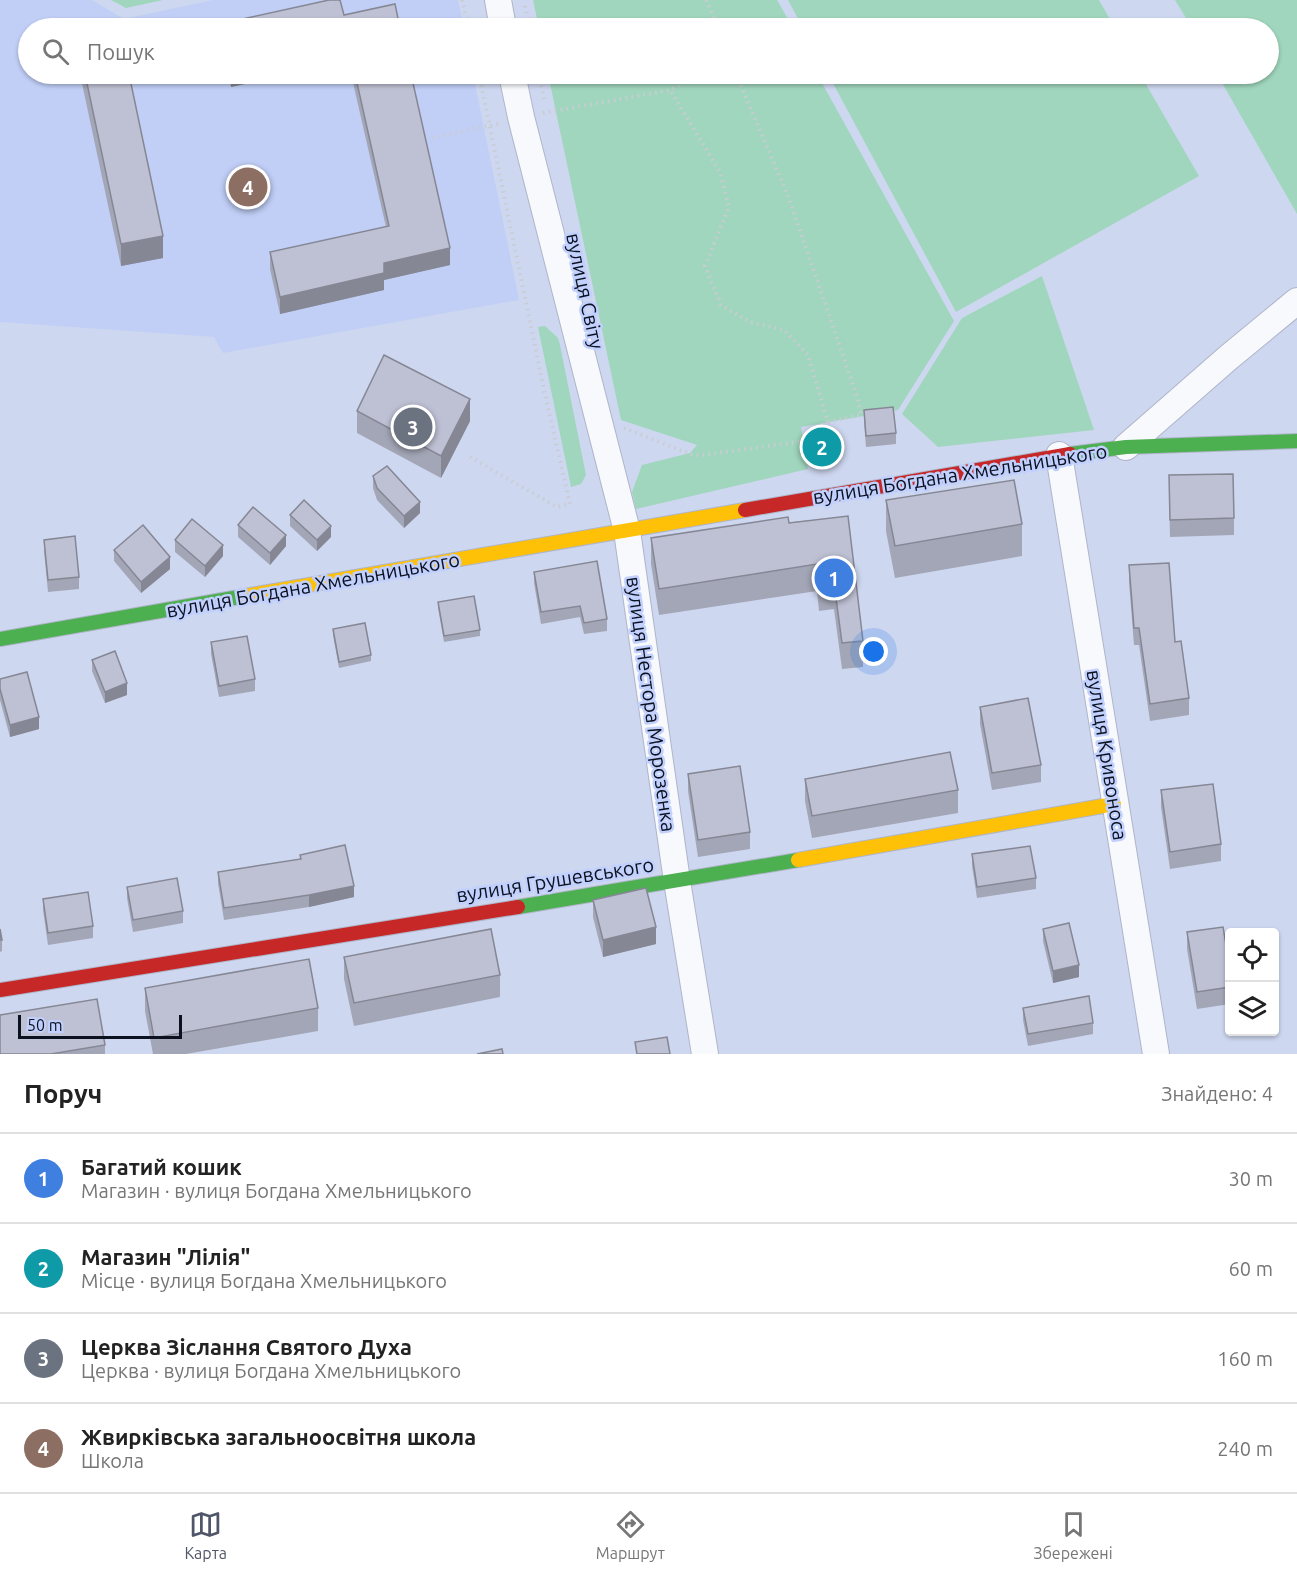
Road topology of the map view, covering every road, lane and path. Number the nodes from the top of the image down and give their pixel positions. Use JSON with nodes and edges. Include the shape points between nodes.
{"nodes":[{"id":1,"x":462,"y":0,"type":"edge"},
{"id":2,"x":498,"y":0,"type":"edge"},
{"id":3,"x":524,"y":0,"type":"edge"},
{"id":4,"x":706,"y":0,"type":"edge"},
{"id":5,"x":466,"y":18,"type":"edge"},
{"id":6,"x":501,"y":18,"type":"edge"},
{"id":7,"x":528,"y":18,"type":"edge"},
{"id":8,"x":714,"y":18,"type":"edge"},
{"id":9,"x":481,"y":84,"type":"edge"},
{"id":10,"x":514,"y":84,"type":"edge"},
{"id":11,"x":540,"y":84,"type":"edge"},
{"id":12,"x":680,"y":84,"type":"edge"},
{"id":13,"x":740,"y":84,"type":"edge"},
{"id":14,"x":670,"y":90,"type":"junction"},
{"id":15,"x":623,"y":98,"type":"dead end"},
{"id":16,"x":549,"y":124,"type":"dead end"},
{"id":17,"x":1297,"y":301,"type":"edge"},
{"id":18,"x":828,"y":422,"type":"junction"},
{"id":19,"x":623,"y":428,"type":"dead end"},
{"id":20,"x":1297,"y":441,"type":"edge"},
{"id":21,"x":1126,"y":447,"type":"junction"},
{"id":22,"x":1059,"y":455,"type":"junction"},
{"id":23,"x":470,"y":457,"type":"dead end"},
{"id":24,"x":627,"y":531,"type":"junction"},
{"id":25,"x":0,"y":639,"type":"edge"},
{"id":26,"x":1114,"y":804,"type":"junction"},
{"id":27,"x":677,"y":881,"type":"junction"},
{"id":28,"x":0,"y":990,"type":"edge"},
{"id":29,"x":705,"y":1054,"type":"edge"},
{"id":30,"x":1156,"y":1054,"type":"edge"}],
"edges":[{"from":1,"to":5,"type":"path"},
{"from":2,"to":6,"type":"street"},
{"from":3,"to":7,"type":"path"},
{"from":4,"to":8,"type":"path"},
{"from":9,"to":23,"type":"path","via":[[570,504],[557,507]]},
{"from":10,"to":24,"type":"street"},
{"from":11,"to":16,"type":"path"},
{"from":12,"to":14,"type":"path"},
{"from":13,"to":18,"type":"path","via":[[788,196],[858,399],[861,416]]},
{"from":14,"to":15,"type":"path"},
{"from":14,"to":18,"type":"path","via":[[720,172],[729,207],[705,266],[721,305],[750,322],[784,330],[808,355]]},
{"from":17,"to":21,"type":"street"},
{"from":18,"to":19,"type":"path","via":[[805,441],[695,456]]},
{"from":20,"to":21,"type":"street","name":"вулиця Богдана Хмельницького"},
{"from":21,"to":22,"type":"street","name":"вулиця Богдана Хмельницького"},
{"from":22,"to":24,"type":"street","name":"вулиця Богдана Хмельницького"},
{"from":22,"to":26,"type":"street","name":"вулиця Кривоноса"},
{"from":24,"to":25,"type":"street","name":"вулиця Богдана Хмельницького"},
{"from":24,"to":27,"type":"street","name":"вулиця Нестора Морозенка"},
{"from":26,"to":27,"type":"street","name":"вулиця Грушевського"},
{"from":26,"to":30,"type":"street","name":"вулиця Кривоноса"},
{"from":27,"to":28,"type":"street","name":"вулиця Грушевського"},
{"from":27,"to":29,"type":"street","name":"вулиця Нестора Морозенка"}]}
